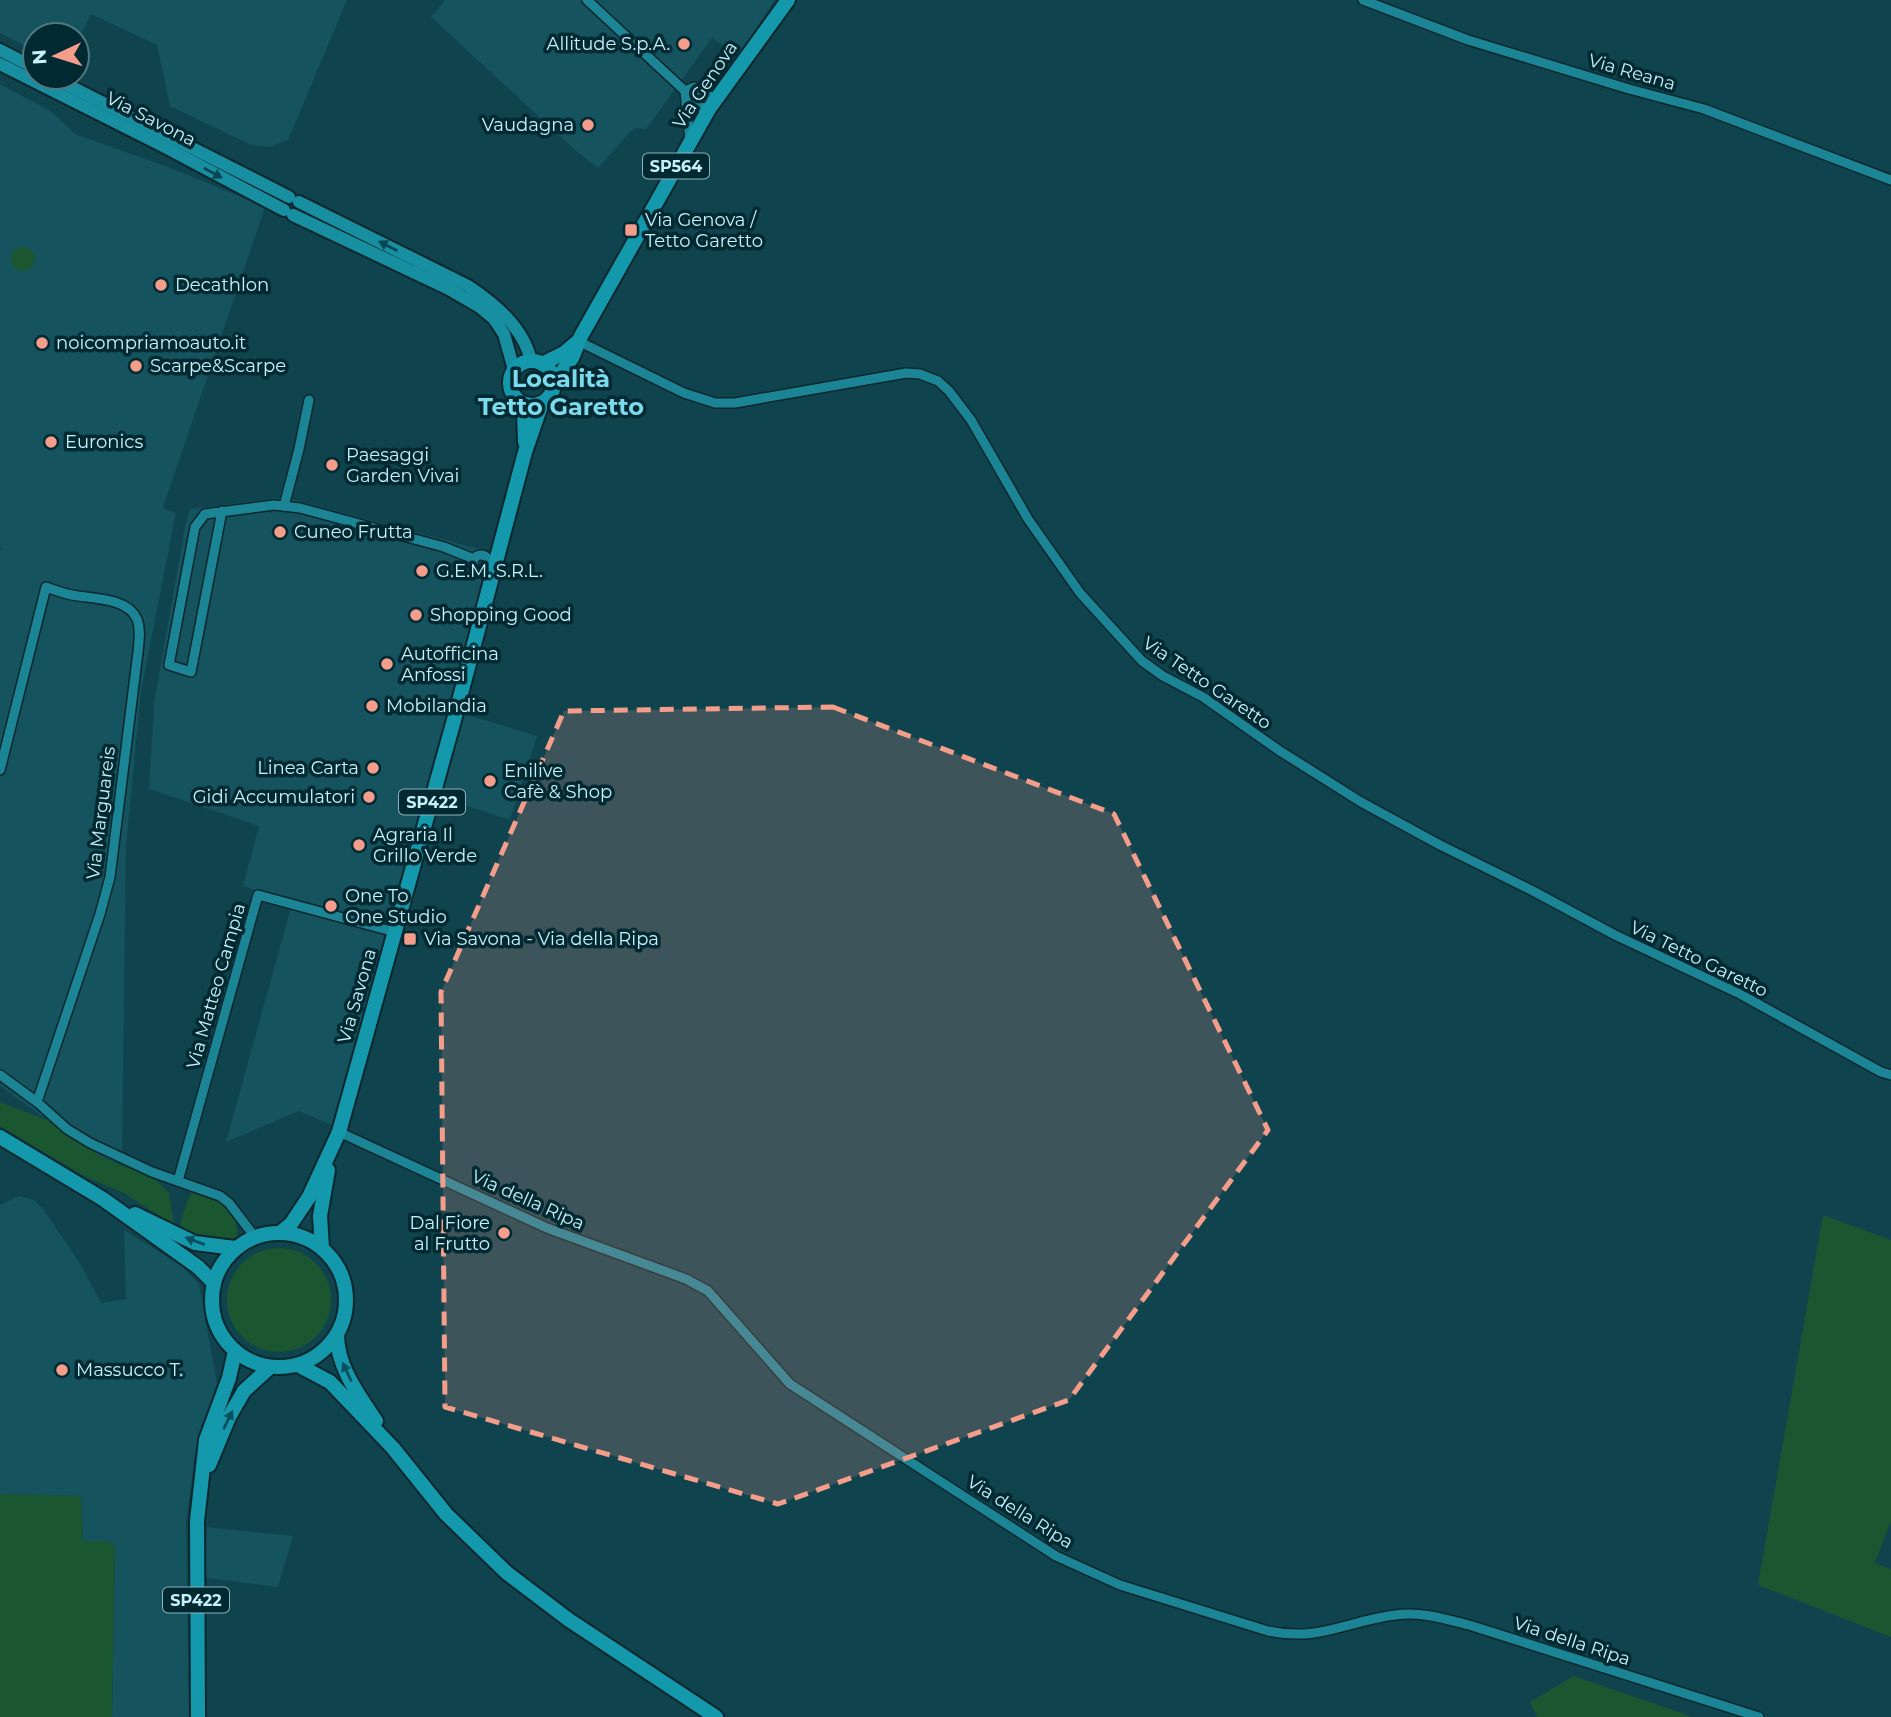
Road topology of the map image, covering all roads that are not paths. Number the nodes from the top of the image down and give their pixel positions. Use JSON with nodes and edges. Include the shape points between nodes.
{"nodes":[{"id":1,"x":587,"y":0,"type":"edge"},
{"id":2,"x":788,"y":0,"type":"edge"},
{"id":3,"x":1363,"y":0,"type":"edge"},
{"id":4,"x":0,"y":50,"type":"edge"},
{"id":5,"x":21,"y":61,"type":"edge"},
{"id":6,"x":0,"y":64,"type":"edge"},
{"id":7,"x":685,"y":90,"type":"junction"},
{"id":8,"x":80,"y":91,"type":"edge"},
{"id":9,"x":686,"y":104,"type":"junction"},
{"id":10,"x":712,"y":104,"type":"junction"},
{"id":11,"x":690,"y":141,"type":"junction"},
{"id":12,"x":1891,"y":180,"type":"edge"},
{"id":13,"x":578,"y":341,"type":"junction"},
{"id":14,"x":537,"y":363,"type":"junction"},
{"id":15,"x":514,"y":370,"type":"junction"},
{"id":16,"x":554,"y":383,"type":"junction"},
{"id":17,"x":309,"y":400,"type":"dead end"},
{"id":18,"x":521,"y":402,"type":"junction"},
{"id":19,"x":542,"y":403,"type":"junction"},
{"id":20,"x":525,"y":452,"type":"junction"},
{"id":21,"x":284,"y":506,"type":"junction"},
{"id":22,"x":222,"y":511,"type":"junction"},
{"id":23,"x":492,"y":567,"type":"junction"},
{"id":24,"x":0,"y":770,"type":"edge"},
{"id":25,"x":395,"y":932,"type":"junction"},
{"id":26,"x":0,"y":1075,"type":"edge"},
{"id":27,"x":1891,"y":1075,"type":"edge"},
{"id":28,"x":37,"y":1102,"type":"junction"},
{"id":29,"x":339,"y":1132,"type":"junction"},
{"id":30,"x":0,"y":1137,"type":"edge"},
{"id":31,"x":332,"y":1151,"type":"junction"},
{"id":32,"x":178,"y":1181,"type":"junction"},
{"id":33,"x":155,"y":1230,"type":"junction"},
{"id":34,"x":280,"y":1233,"type":"junction"},
{"id":35,"x":255,"y":1237,"type":"junction"},
{"id":36,"x":235,"y":1248,"type":"junction"},
{"id":37,"x":322,"y":1248,"type":"junction"},
{"id":38,"x":214,"y":1283,"type":"junction"},
{"id":39,"x":337,"y":1334,"type":"junction"},
{"id":40,"x":235,"y":1351,"type":"junction"},
{"id":41,"x":298,"y":1364,"type":"junction"},
{"id":42,"x":270,"y":1367,"type":"junction"},
{"id":43,"x":393,"y":1448,"type":"junction"},
{"id":44,"x":201,"y":1482,"type":"junction"},
{"id":45,"x":198,"y":1717,"type":"edge"},
{"id":46,"x":716,"y":1717,"type":"edge"},
{"id":47,"x":1759,"y":1717,"type":"edge"}],
"edges":[{"from":1,"to":7,"type":"street"},
{"from":2,"to":10,"type":"main road","name":"Via Genova","number":"SP564"},
{"from":3,"to":12,"type":"street","name":"Via Reana","via":[[1468,40],[1704,109]]},
{"from":4,"to":5,"type":"street"},
{"from":6,"to":15,"type":"street","name":"Via Savona","number":"SP422","one_way":true,"via":[[481,307],[504,334]]},
{"from":7,"to":9,"type":"street"},
{"from":7,"to":10,"type":"street","via":[[694,87]]},
{"from":14,"to":8,"type":"street","name":"Via Savona","one_way":true,"via":[[491,301],[468,286]]},
{"from":9,"to":10,"type":"street"},
{"from":9,"to":11,"type":"street"},
{"from":10,"to":11,"type":"main road","name":"Via Genova","number":"SP564"},
{"from":11,"to":13,"type":"main road","name":"Via Genova","number":"SP564"},
{"from":13,"to":14,"type":"main road","name":"Via Genova","number":"SP564","via":[[564,353]]},
{"from":13,"to":16,"type":"main road","name":"Via Genova","number":"SP564"},
{"from":13,"to":27,"type":"street","name":"Via Tetto Garetto","via":[[684,393],[715,403],[906,373],[938,381],[971,420],[1028,519],[1080,593],[1142,661],[1361,802]]},
{"from":14,"to":15,"type":"main road"},
{"from":14,"to":16,"type":"main road","via":[[551,372]]},
{"from":15,"to":18,"type":"main road","number":"SP422","via":[[510,384]]},
{"from":16,"to":19,"type":"main road","number":"SP422","via":[[551,395]]},
{"from":17,"to":21,"type":"street"},
{"from":18,"to":19,"type":"main road"},
{"from":18,"to":20,"type":"main road","name":"Via Savona","number":"SP422"},
{"from":19,"to":20,"type":"main road","name":"Via Savona","number":"SP422"},
{"from":20,"to":23,"type":"main road","name":"Via Savona","number":"SP422"},
{"from":21,"to":22,"type":"street"},
{"from":21,"to":23,"type":"street","via":[[474,559],[484,555]]},
{"from":22,"to":22,"type":"street","via":[[205,514],[195,527],[169,665],[191,672]]},
{"from":23,"to":25,"type":"main road","name":"Via Savona","number":"SP422"},
{"from":24,"to":28,"type":"street","name":"Via Marguareis","via":[[46,587],[122,605],[139,626],[110,877]]},
{"from":25,"to":29,"type":"main road","name":"Via Savona","number":"SP422"},
{"from":25,"to":32,"type":"street","name":"Via Matteo Campia","via":[[258,895]]},
{"from":26,"to":28,"type":"street"},
{"from":28,"to":32,"type":"street","via":[[67,1129],[110,1154]]},
{"from":29,"to":31,"type":"main road","name":"Via Savona","number":"SP422"},
{"from":29,"to":47,"type":"street","name":"Via della Ripa","via":[[547,1228],[708,1291],[790,1384],[1056,1556],[1097,1576],[1290,1636],[1318,1634],[1395,1615],[1433,1616]]},
{"from":30,"to":33,"type":"main road"},
{"from":31,"to":34,"type":"main road","name":"Via Savona","number":"SP422","via":[[309,1198]]},
{"from":31,"to":37,"type":"main road","name":"Via Savona","number":"SP422","via":[[320,1216]]},
{"from":32,"to":35,"type":"street","via":[[220,1196]]},
{"from":36,"to":33,"type":"main road","one_way":true,"via":[[195,1243]]},
{"from":33,"to":38,"type":"main road"},
{"from":34,"to":35,"type":"main road"},
{"from":34,"to":37,"type":"main road"},
{"from":35,"to":36,"type":"main road"},
{"from":36,"to":38,"type":"main road"},
{"from":37,"to":39,"type":"main road","via":[[344,1284],[346,1301]]},
{"from":38,"to":40,"type":"main road","via":[[211,1302],[215,1320]]},
{"from":39,"to":41,"type":"main road","via":[[313,1358]]},
{"from":43,"to":39,"type":"main road","one_way":true,"via":[[349,1379],[337,1352]]},
{"from":40,"to":42,"type":"main road"},
{"from":40,"to":44,"type":"main road","number":"SP422","via":[[206,1440]]},
{"from":41,"to":42,"type":"main road"},
{"from":41,"to":43,"type":"main road","via":[[330,1382]]},
{"from":44,"to":42,"type":"main road","number":"SP422","one_way":true,"via":[[244,1391]]},
{"from":43,"to":46,"type":"main road","via":[[446,1514],[507,1573],[569,1620]]},
{"from":44,"to":45,"type":"main road","number":"SP422","via":[[196,1553]]}]}
